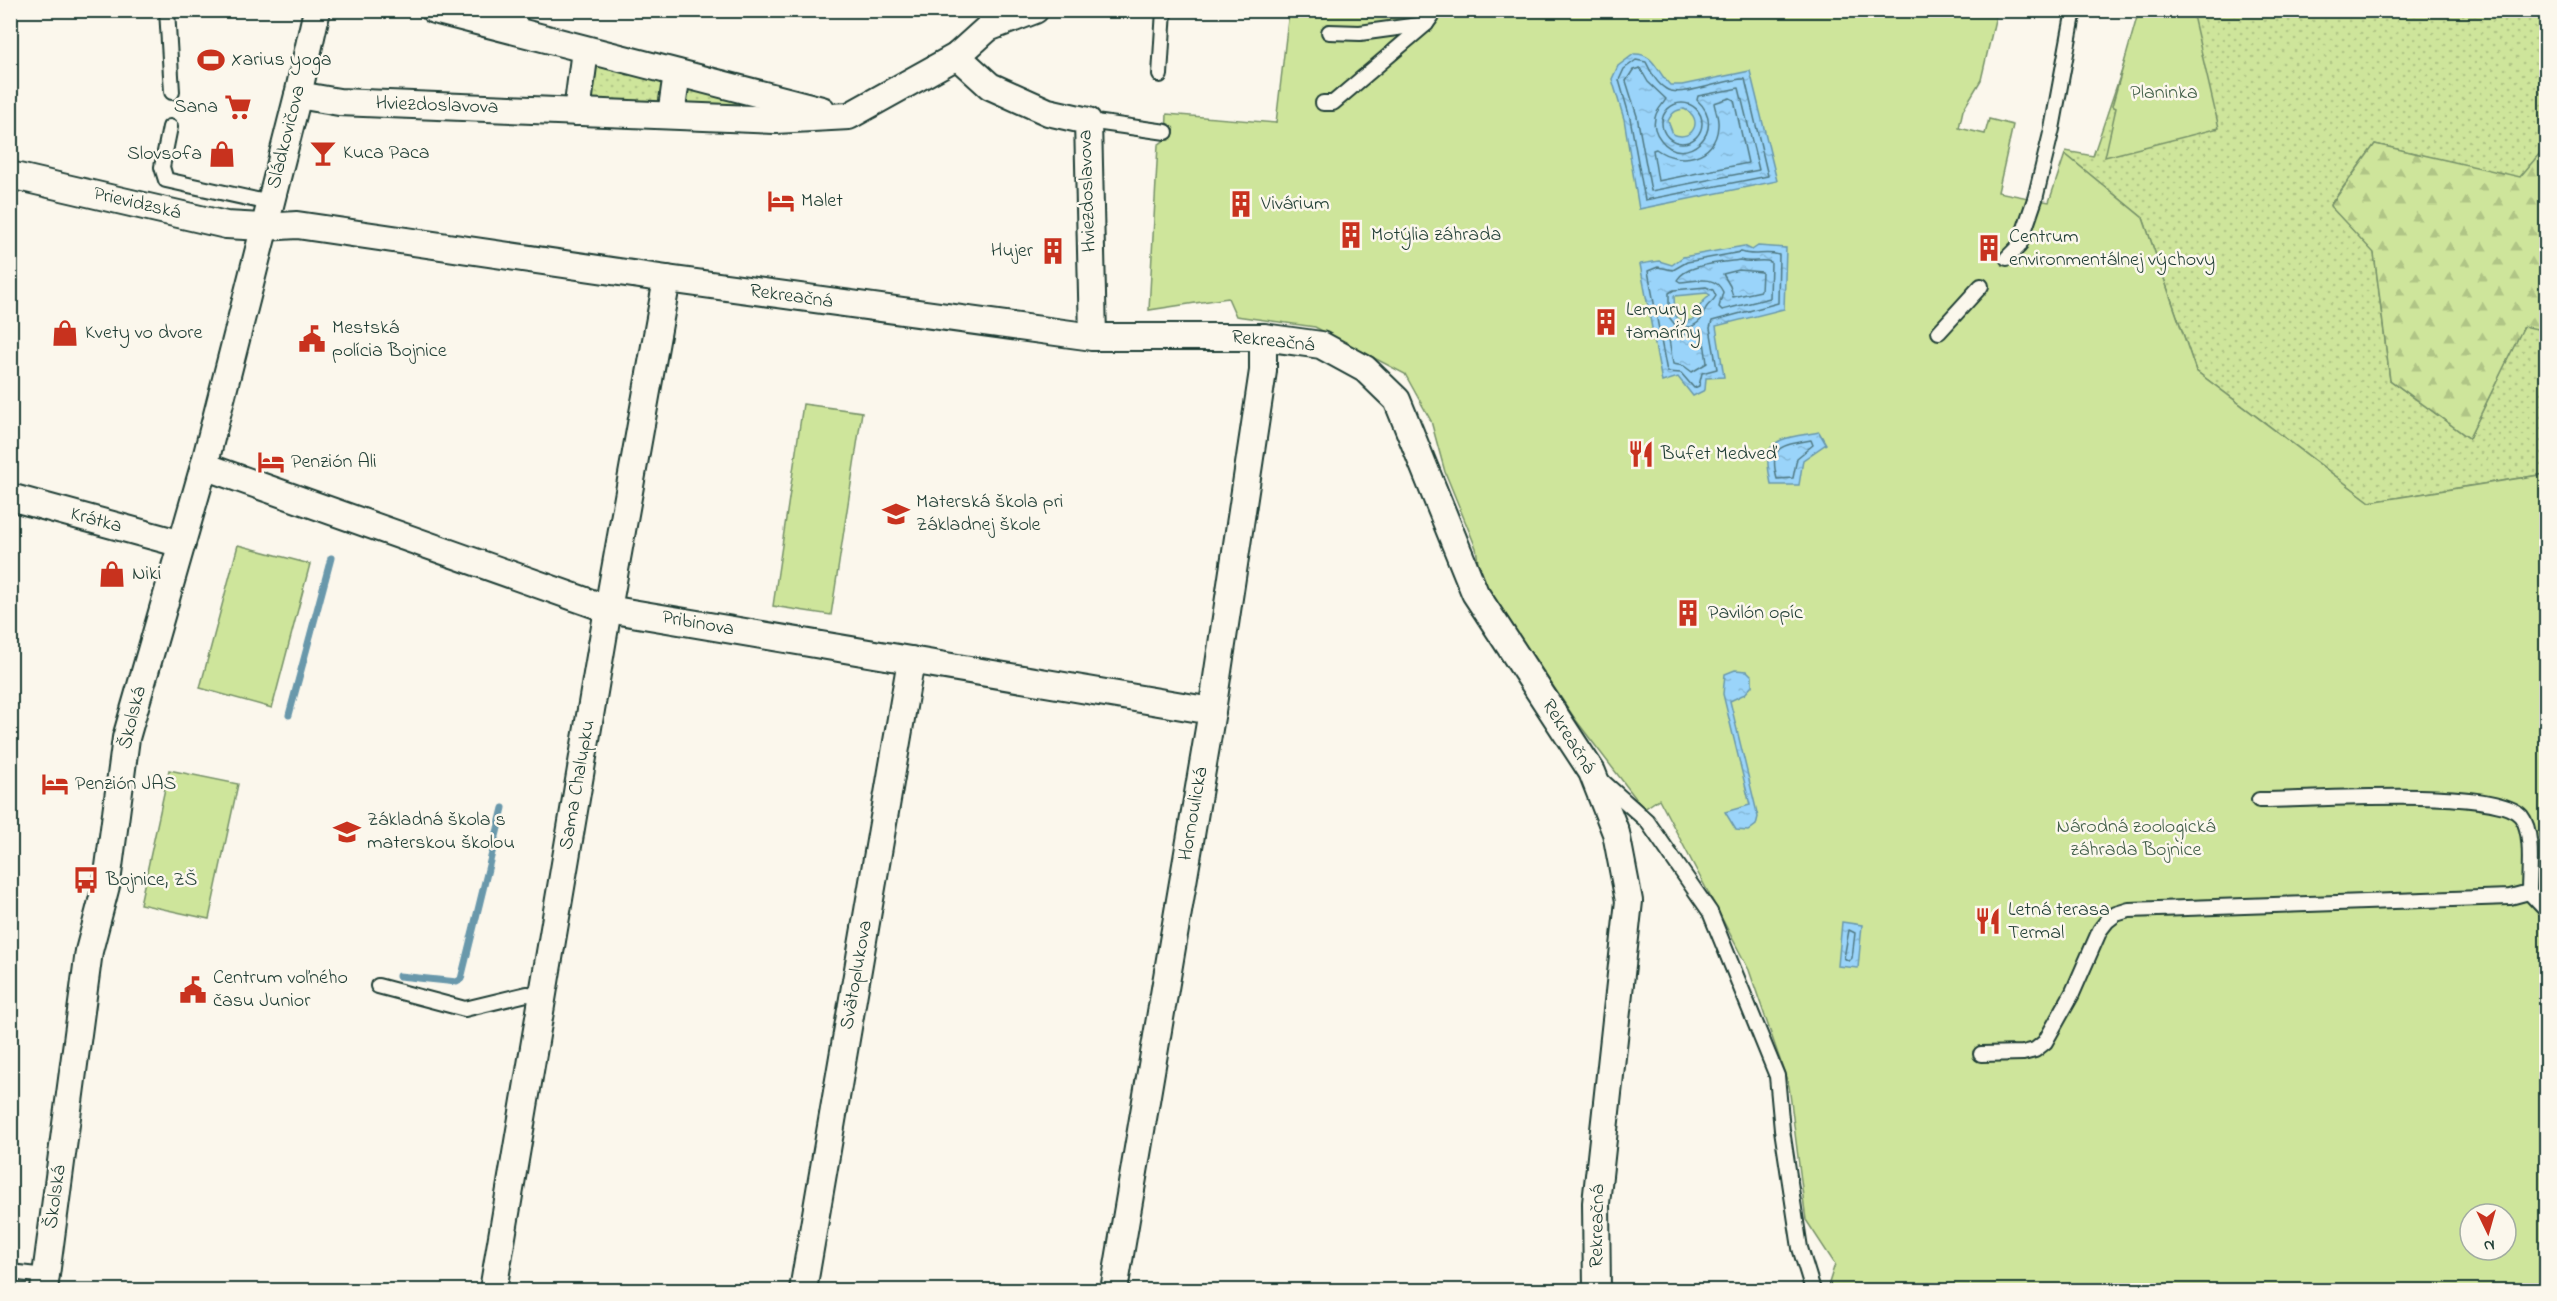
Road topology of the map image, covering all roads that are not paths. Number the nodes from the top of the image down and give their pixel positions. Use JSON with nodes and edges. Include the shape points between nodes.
{"nodes":[{"id":1,"x":166,"y":10,"type":"edge"},
{"id":2,"x":317,"y":10,"type":"edge"},
{"id":3,"x":435,"y":10,"type":"edge"},
{"id":4,"x":1035,"y":10,"type":"edge"},
{"id":5,"x":1164,"y":10,"type":"edge"},
{"id":6,"x":1436,"y":10,"type":"edge"},
{"id":7,"x":2074,"y":10,"type":"edge"},
{"id":8,"x":518,"y":21,"type":"edge"},
{"id":9,"x":1426,"y":24,"type":"junction"},
{"id":10,"x":1329,"y":32,"type":"dead end"},
{"id":11,"x":585,"y":50,"type":"junction"},
{"id":12,"x":957,"y":56,"type":"junction"},
{"id":13,"x":677,"y":73,"type":"junction"},
{"id":14,"x":1160,"y":75,"type":"dead end"},
{"id":15,"x":171,"y":92,"type":"dead end"},
{"id":16,"x":298,"y":95,"type":"junction"},
{"id":17,"x":1323,"y":103,"type":"dead end"},
{"id":18,"x":577,"y":112,"type":"junction"},
{"id":19,"x":672,"y":115,"type":"junction"},
{"id":20,"x":849,"y":116,"type":"junction"},
{"id":21,"x":1088,"y":121,"type":"junction"},
{"id":22,"x":170,"y":128,"type":"dead end"},
{"id":23,"x":1166,"y":132,"type":"dead end"},
{"id":24,"x":10,"y":175,"type":"edge"},
{"id":25,"x":270,"y":203,"type":"junction"},
{"id":26,"x":264,"y":227,"type":"junction"},
{"id":27,"x":2007,"y":258,"type":"dead end"},
{"id":28,"x":667,"y":279,"type":"junction"},
{"id":29,"x":1981,"y":286,"type":"dead end"},
{"id":30,"x":1939,"y":332,"type":"dead end"},
{"id":31,"x":1093,"y":337,"type":"junction"},
{"id":32,"x":1263,"y":337,"type":"junction"},
{"id":33,"x":204,"y":466,"type":"junction"},
{"id":34,"x":10,"y":497,"type":"edge"},
{"id":35,"x":182,"y":544,"type":"junction"},
{"id":36,"x":608,"y":609,"type":"junction"},
{"id":37,"x":911,"y":660,"type":"junction"},
{"id":38,"x":1212,"y":711,"type":"junction"},
{"id":39,"x":1592,"y":772,"type":"junction"},
{"id":40,"x":2259,"y":800,"type":"dead end"},
{"id":41,"x":2529,"y":892,"type":"junction"},
{"id":42,"x":2547,"y":910,"type":"edge"},
{"id":43,"x":378,"y":986,"type":"dead end"},
{"id":44,"x":543,"y":996,"type":"junction"},
{"id":45,"x":1980,"y":1054,"type":"dead end"},
{"id":46,"x":10,"y":1272,"type":"edge"},
{"id":47,"x":45,"y":1283,"type":"edge"},
{"id":48,"x":493,"y":1290,"type":"edge"},
{"id":49,"x":803,"y":1290,"type":"edge"},
{"id":50,"x":1114,"y":1290,"type":"edge"},
{"id":51,"x":1597,"y":1290,"type":"edge"},
{"id":52,"x":1813,"y":1290,"type":"edge"}],
"edges":[{"from":1,"to":15,"type":"lane"},
{"from":2,"to":16,"type":"street","name":"Sládkovičova"},
{"from":3,"to":8,"type":"street"},
{"from":4,"to":12,"type":"street","name":"Hviezdoslavova","via":[[988,28]]},
{"from":5,"to":14,"type":"lane"},
{"from":6,"to":9,"type":"lane"},
{"from":7,"to":27,"type":"lane","via":[[2035,200],[2019,246]]},
{"from":8,"to":11,"type":"street"},
{"from":9,"to":10,"type":"lane","via":[[1360,33]]},
{"from":9,"to":17,"type":"lane","via":[[1333,103]]},
{"from":11,"to":13,"type":"street"},
{"from":11,"to":18,"type":"street"},
{"from":12,"to":20,"type":"street","name":"Hviezdoslavova"},
{"from":12,"to":21,"type":"street","name":"Hviezdoslavova","via":[[990,86],[1048,112]]},
{"from":13,"to":19,"type":"street"},
{"from":13,"to":20,"type":"street"},
{"from":16,"to":18,"type":"street","name":"Hviezdoslavova","via":[[339,102]]},
{"from":16,"to":25,"type":"street","name":"Sládkovičova"},
{"from":18,"to":19,"type":"street","name":"Hviezdoslavova"},
{"from":19,"to":20,"type":"street","name":"Hviezdoslavova","via":[[774,120]]},
{"from":21,"to":23,"type":"lane"},
{"from":21,"to":31,"type":"street","name":"Hviezdoslavova"},
{"from":22,"to":25,"type":"lane","via":[[162,167],[166,180]]},
{"from":24,"to":26,"type":"street","name":"Prievidzská","via":[[226,225]]},
{"from":25,"to":26,"type":"street","name":"Sládkovičova"},
{"from":26,"to":28,"type":"street","name":"Rekreačná","via":[[297,225]]},
{"from":26,"to":33,"type":"street","name":"Školská"},
{"from":28,"to":31,"type":"street","name":"Rekreačná"},
{"from":28,"to":36,"type":"street","name":"Sama Chalupku"},
{"from":29,"to":30,"type":"lane"},
{"from":31,"to":32,"type":"street","name":"Rekreačná"},
{"from":32,"to":38,"type":"street","name":"Hornoulická","via":[[1263,371]]},
{"from":32,"to":39,"type":"street","name":"Rekreačná","via":[[1321,345],[1365,369],[1397,400],[1475,593]]},
{"from":33,"to":35,"type":"street","name":"Školská"},
{"from":33,"to":36,"type":"street","name":"Pribinova"},
{"from":34,"to":35,"type":"street","name":"Krátka"},
{"from":35,"to":47,"type":"street","name":"Školská","via":[[126,738],[107,882],[89,951]]},
{"from":36,"to":37,"type":"street","name":"Pribinova"},
{"from":36,"to":44,"type":"street","name":"Sama Chalupku"},
{"from":37,"to":38,"type":"street","name":"Pribinova"},
{"from":37,"to":49,"type":"street","name":"Svätoplukova"},
{"from":38,"to":50,"type":"street","name":"Hornoulická"},
{"from":39,"to":51,"type":"street","name":"Rekreačná","via":[[1616,833],[1629,901],[1596,1203]]},
{"from":39,"to":52,"type":"lane","via":[[1647,821],[1710,912],[1777,1076],[1800,1248]]},
{"from":40,"to":41,"type":"lane","via":[[2407,795],[2507,807],[2526,824]]},
{"from":41,"to":42,"type":"lane"},
{"from":41,"to":45,"type":"lane","via":[[2510,897],[2129,910],[2116,914],[2100,930],[2072,994],[2045,1042],[2023,1053]]},
{"from":43,"to":44,"type":"lane","via":[[465,1009],[527,994]]},
{"from":44,"to":48,"type":"street","name":"Sama Chalupku"},
{"from":46,"to":47,"type":"lane"}]}
